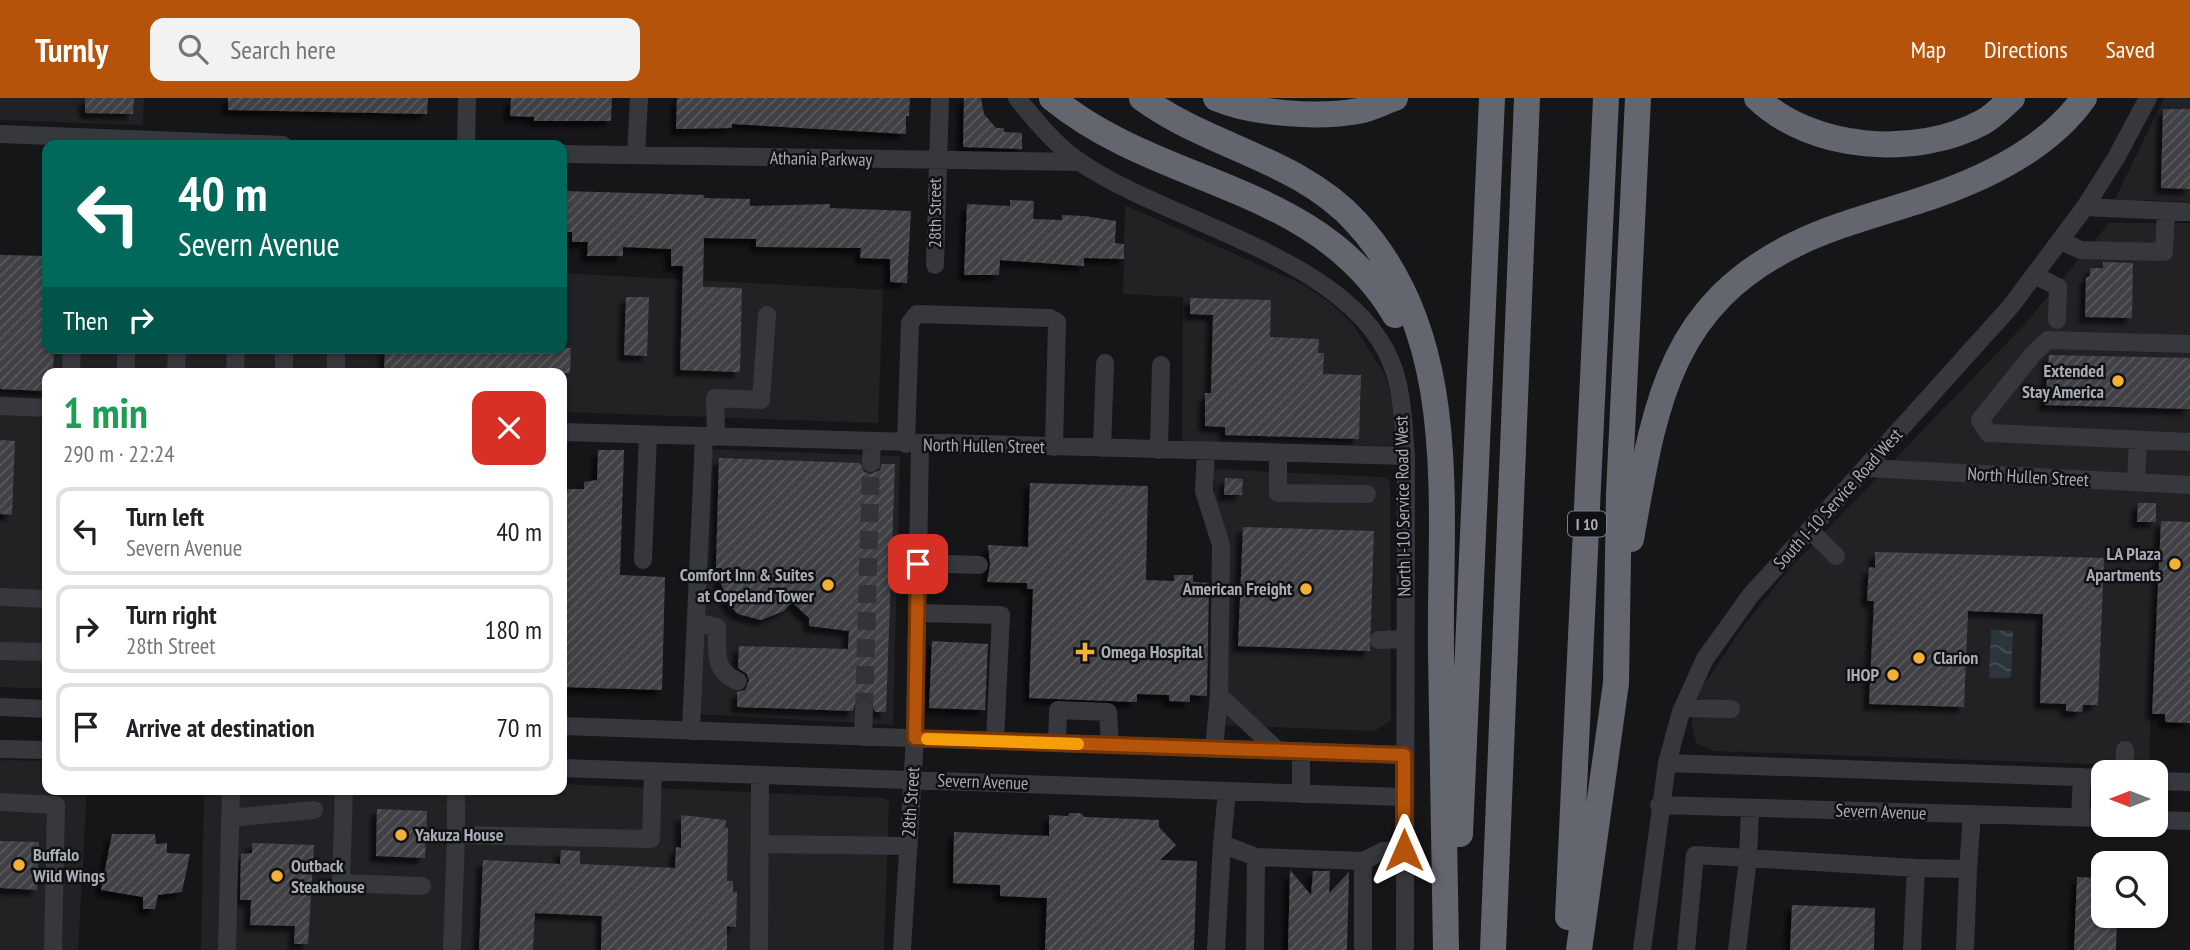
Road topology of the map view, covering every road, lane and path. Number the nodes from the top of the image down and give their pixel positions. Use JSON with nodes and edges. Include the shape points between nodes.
{"nodes":[{"id":1,"x":467,"y":98,"type":"edge"},
{"id":2,"x":639,"y":98,"type":"edge"},
{"id":3,"x":940,"y":98,"type":"edge"},
{"id":4,"x":1017,"y":98,"type":"edge"},
{"id":5,"x":1052,"y":98,"type":"edge"},
{"id":6,"x":1142,"y":98,"type":"edge"},
{"id":7,"x":1216,"y":98,"type":"edge"},
{"id":8,"x":1395,"y":98,"type":"edge"},
{"id":9,"x":1492,"y":98,"type":"edge"},
{"id":10,"x":1527,"y":98,"type":"edge"},
{"id":11,"x":1606,"y":98,"type":"edge"},
{"id":12,"x":1638,"y":98,"type":"edge"},
{"id":13,"x":1757,"y":98,"type":"edge"},
{"id":14,"x":2012,"y":98,"type":"edge"},
{"id":15,"x":2084,"y":98,"type":"edge"},
{"id":16,"x":2148,"y":98,"type":"edge"},
{"id":17,"x":0,"y":134,"type":"edge"},
{"id":18,"x":154,"y":140,"type":"edge"},
{"id":19,"x":466,"y":140,"type":"edge"},
{"id":20,"x":567,"y":154,"type":"edge"},
{"id":21,"x":636,"y":155,"type":"junction"},
{"id":22,"x":936,"y":161,"type":"junction"},
{"id":23,"x":1080,"y":162,"type":"junction"},
{"id":24,"x":2085,"y":207,"type":"junction"},
{"id":25,"x":2166,"y":211,"type":"junction"},
{"id":26,"x":2190,"y":212,"type":"edge"},
{"id":27,"x":2060,"y":242,"type":"junction"},
{"id":28,"x":935,"y":265,"type":"dead end"},
{"id":29,"x":2034,"y":275,"type":"junction"},
{"id":30,"x":767,"y":315,"type":"dead end"},
{"id":31,"x":2057,"y":320,"type":"dead end"},
{"id":32,"x":2190,"y":344,"type":"edge"},
{"id":33,"x":1105,"y":363,"type":"dead end"},
{"id":34,"x":1161,"y":365,"type":"dead end"},
{"id":35,"x":1429,"y":366,"type":"junction"},
{"id":36,"x":0,"y":406,"type":"edge"},
{"id":37,"x":42,"y":408,"type":"edge"},
{"id":38,"x":567,"y":432,"type":"edge"},
{"id":39,"x":648,"y":435,"type":"junction"},
{"id":40,"x":710,"y":437,"type":"junction"},
{"id":41,"x":2138,"y":441,"type":"junction"},
{"id":42,"x":2190,"y":442,"type":"edge"},
{"id":43,"x":872,"y":443,"type":"junction"},
{"id":44,"x":913,"y":444,"type":"junction"},
{"id":45,"x":1054,"y":447,"type":"junction"},
{"id":46,"x":1102,"y":449,"type":"junction"},
{"id":47,"x":1158,"y":450,"type":"junction"},
{"id":48,"x":1206,"y":451,"type":"junction"},
{"id":49,"x":1279,"y":453,"type":"junction"},
{"id":50,"x":1406,"y":456,"type":"junction"},
{"id":51,"x":872,"y":463,"type":"tunnel mouth"},
{"id":52,"x":1867,"y":468,"type":"junction"},
{"id":53,"x":2136,"y":482,"type":"junction"},
{"id":54,"x":2190,"y":485,"type":"edge"},
{"id":55,"x":1367,"y":495,"type":"dead end"},
{"id":56,"x":1810,"y":530,"type":"junction"},
{"id":57,"x":1836,"y":556,"type":"dead end"},
{"id":58,"x":643,"y":560,"type":"dead end"},
{"id":59,"x":918,"y":564,"type":"junction"},
{"id":60,"x":979,"y":565,"type":"dead end"},
{"id":61,"x":0,"y":597,"type":"edge"},
{"id":62,"x":42,"y":598,"type":"edge"},
{"id":63,"x":1618,"y":609,"type":"junction"},
{"id":64,"x":917,"y":613,"type":"junction"},
{"id":65,"x":696,"y":622,"type":"junction"},
{"id":66,"x":1404,"y":639,"type":"junction"},
{"id":67,"x":1380,"y":640,"type":"dead end"},
{"id":68,"x":0,"y":651,"type":"edge"},
{"id":69,"x":42,"y":652,"type":"edge"},
{"id":70,"x":738,"y":681,"type":"dead end"},
{"id":71,"x":1219,"y":695,"type":"junction"},
{"id":72,"x":0,"y":707,"type":"edge"},
{"id":73,"x":1683,"y":708,"type":"junction"},
{"id":74,"x":42,"y":709,"type":"edge"},
{"id":75,"x":1731,"y":709,"type":"dead end"},
{"id":76,"x":864,"y":711,"type":"tunnel mouth"},
{"id":77,"x":567,"y":726,"type":"edge"},
{"id":78,"x":691,"y":731,"type":"junction"},
{"id":79,"x":863,"y":737,"type":"junction"},
{"id":80,"x":915,"y":738,"type":"junction"},
{"id":81,"x":995,"y":741,"type":"junction"},
{"id":82,"x":1057,"y":743,"type":"junction"},
{"id":83,"x":1110,"y":745,"type":"junction"},
{"id":84,"x":0,"y":748,"type":"edge"},
{"id":85,"x":1214,"y":749,"type":"junction"},
{"id":86,"x":42,"y":750,"type":"edge"},
{"id":87,"x":2125,"y":750,"type":"dead end"},
{"id":88,"x":1278,"y":751,"type":"junction"},
{"id":89,"x":1301,"y":752,"type":"junction"},
{"id":90,"x":1404,"y":755,"type":"junction"},
{"id":91,"x":2125,"y":760,"type":"edge"},
{"id":92,"x":1667,"y":764,"type":"junction"},
{"id":93,"x":567,"y":768,"type":"edge"},
{"id":94,"x":653,"y":771,"type":"junction"},
{"id":95,"x":760,"y":775,"type":"junction"},
{"id":96,"x":2082,"y":778,"type":"junction"},
{"id":97,"x":2091,"y":778,"type":"edge"},
{"id":98,"x":913,"y":780,"type":"junction"},
{"id":99,"x":2168,"y":781,"type":"edge"},
{"id":100,"x":2190,"y":782,"type":"edge"},
{"id":101,"x":1227,"y":791,"type":"junction"},
{"id":102,"x":1301,"y":794,"type":"junction"},
{"id":103,"x":231,"y":795,"type":"edge"},
{"id":104,"x":344,"y":795,"type":"edge"},
{"id":105,"x":456,"y":795,"type":"edge"},
{"id":106,"x":56,"y":797,"type":"edge"},
{"id":107,"x":1404,"y":797,"type":"junction"},
{"id":108,"x":0,"y":802,"type":"edge"},
{"id":109,"x":1659,"y":805,"type":"junction"},
{"id":110,"x":1750,"y":808,"type":"junction"},
{"id":111,"x":314,"y":810,"type":"dead end"},
{"id":112,"x":1972,"y":814,"type":"junction"},
{"id":113,"x":230,"y":818,"type":"junction"},
{"id":114,"x":2080,"y":818,"type":"junction"},
{"id":115,"x":2091,"y":818,"type":"edge"},
{"id":116,"x":2168,"y":820,"type":"edge"},
{"id":117,"x":2190,"y":821,"type":"edge"},
{"id":118,"x":456,"y":835,"type":"junction"},
{"id":119,"x":760,"y":844,"type":"junction"},
{"id":120,"x":1222,"y":844,"type":"junction"},
{"id":121,"x":909,"y":846,"type":"junction"},
{"id":122,"x":1404,"y":850,"type":"junction"},
{"id":123,"x":1256,"y":857,"type":"junction"},
{"id":124,"x":1748,"y":858,"type":"junction"},
{"id":125,"x":1363,"y":861,"type":"junction"},
{"id":126,"x":1916,"y":868,"type":"junction"},
{"id":127,"x":1968,"y":869,"type":"junction"},
{"id":128,"x":422,"y":886,"type":"dead end"},
{"id":129,"x":53,"y":950,"type":"edge"},
{"id":130,"x":227,"y":950,"type":"edge"},
{"id":131,"x":452,"y":950,"type":"edge"},
{"id":132,"x":759,"y":950,"type":"edge"},
{"id":133,"x":902,"y":950,"type":"edge"},
{"id":134,"x":1216,"y":950,"type":"edge"},
{"id":135,"x":1255,"y":950,"type":"edge"},
{"id":136,"x":1363,"y":950,"type":"edge"},
{"id":137,"x":1405,"y":950,"type":"edge"},
{"id":138,"x":1446,"y":950,"type":"edge"},
{"id":139,"x":1458,"y":950,"type":"edge"},
{"id":140,"x":1493,"y":950,"type":"edge"},
{"id":141,"x":1567,"y":950,"type":"edge"},
{"id":142,"x":1579,"y":950,"type":"edge"},
{"id":143,"x":1642,"y":950,"type":"edge"},
{"id":144,"x":1686,"y":950,"type":"edge"},
{"id":145,"x":1737,"y":950,"type":"edge"},
{"id":146,"x":1912,"y":950,"type":"edge"},
{"id":147,"x":1965,"y":950,"type":"edge"}],
"edges":[{"from":1,"to":19,"type":"street"},
{"from":2,"to":21,"type":"street"},
{"from":3,"to":22,"type":"street","name":"28th Street"},
{"from":4,"to":23,"type":"street","name":"North I-10 Service Road West"},
{"from":5,"to":35,"type":"highway","via":[[1112,137],[1295,218],[1340,248],[1377,285],[1413,348]]},
{"from":6,"to":35,"type":"highway","via":[[1168,117],[1302,178],[1355,221],[1406,299]]},
{"from":7,"to":8,"type":"highway","via":[[1293,114],[1359,111]]},
{"from":9,"to":139,"type":"highway"},
{"from":10,"to":140,"type":"highway"},
{"from":11,"to":141,"type":"highway","number":"I 10"},
{"from":12,"to":63,"type":"highway"},
{"from":13,"to":14,"type":"highway","via":[[1767,108],[1818,133],[1873,145],[1925,142],[1984,122]]},
{"from":15,"to":63,"type":"highway","via":[[2030,150],[2004,166],[1962,186],[1798,243],[1730,286],[1706,312],[1672,368],[1652,422]]},
{"from":16,"to":24,"type":"street","name":"South I-10 Service Road West"},
{"from":17,"to":18,"type":"street"},
{"from":20,"to":21,"type":"street","name":"Athania Parkway"},
{"from":21,"to":22,"type":"street","name":"Athania Parkway"},
{"from":22,"to":23,"type":"street","name":"Athania Parkway"},
{"from":22,"to":28,"type":"street","name":"28th Street"},
{"from":23,"to":50,"type":"street","name":"North I-10 Service Road West","via":[[1310,275],[1348,304],[1381,341],[1392,363]]},
{"from":24,"to":25,"type":"street"},
{"from":24,"to":27,"type":"street","name":"South I-10 Service Road West"},
{"from":25,"to":26,"type":"street"},
{"from":25,"to":27,"type":"street","via":[[2164,251],[2081,250]]},
{"from":27,"to":29,"type":"street","name":"South I-10 Service Road West"},
{"from":29,"to":31,"type":"street","via":[[2058,288]]},
{"from":29,"to":52,"type":"street","name":"South I-10 Service Road West"},
{"from":30,"to":40,"type":"street","via":[[761,400],[715,398]]},
{"from":32,"to":41,"type":"street","via":[[2048,340],[1980,419],[1988,433]]},
{"from":33,"to":46,"type":"street"},
{"from":34,"to":47,"type":"street"},
{"from":35,"to":138,"type":"highway","via":[[1440,454],[1443,545],[1440,620]]},
{"from":36,"to":37,"type":"street"},
{"from":38,"to":39,"type":"street","name":"North Hullen Street"},
{"from":39,"to":40,"type":"street","name":"North Hullen Street"},
{"from":39,"to":58,"type":"street"},
{"from":40,"to":43,"type":"street","name":"North Hullen Street"},
{"from":40,"to":65,"type":"street"},
{"from":41,"to":42,"type":"street"},
{"from":41,"to":53,"type":"street"},
{"from":43,"to":44,"type":"street","name":"North Hullen Street"},
{"from":43,"to":51,"type":"street"},
{"from":44,"to":45,"type":"street","name":"North Hullen Street"},
{"from":44,"to":45,"type":"street","name":"28th Street","via":[[910,323],[917,314],[1050,318],[1057,322]]},
{"from":44,"to":59,"type":"street","name":"28th Street"},
{"from":45,"to":46,"type":"street","name":"North Hullen Street"},
{"from":46,"to":47,"type":"street","name":"North Hullen Street"},
{"from":47,"to":48,"type":"street","name":"North Hullen Street"},
{"from":48,"to":49,"type":"street","name":"North Hullen Street"},
{"from":48,"to":71,"type":"street","via":[[1204,491],[1222,545]]},
{"from":49,"to":50,"type":"street","name":"North Hullen Street"},
{"from":49,"to":55,"type":"street","via":[[1278,493]]},
{"from":50,"to":66,"type":"street","name":"North I-10 Service Road West"},
{"from":52,"to":53,"type":"street","name":"North Hullen Street"},
{"from":52,"to":56,"type":"street","name":"South I-10 Service Road West"},
{"from":53,"to":54,"type":"street","name":"North Hullen Street"},
{"from":56,"to":57,"type":"street"},
{"from":56,"to":73,"type":"street","name":"South I-10 Service Road West","via":[[1750,596],[1704,659]]},
{"from":59,"to":60,"type":"street"},
{"from":59,"to":64,"type":"street","name":"28th Street"},
{"from":61,"to":62,"type":"street"},
{"from":63,"to":142,"type":"highway","via":[[1616,683]]},
{"from":64,"to":80,"type":"street","name":"28th Street"},
{"from":64,"to":81,"type":"street","via":[[1001,615]]},
{"from":65,"to":70,"type":"street","via":[[717,626],[717,662],[725,676]]},
{"from":65,"to":78,"type":"street"},
{"from":66,"to":67,"type":"street"},
{"from":66,"to":90,"type":"street","name":"North I-10 Service Road West"},
{"from":68,"to":69,"type":"street"},
{"from":71,"to":85,"type":"street"},
{"from":71,"to":88,"type":"street"},
{"from":72,"to":74,"type":"street"},
{"from":73,"to":75,"type":"street"},
{"from":73,"to":92,"type":"street","name":"South I-10 Service Road West"},
{"from":76,"to":79,"type":"street"},
{"from":77,"to":78,"type":"street"},
{"from":78,"to":79,"type":"street"},
{"from":79,"to":80,"type":"street"},
{"from":80,"to":81,"type":"street"},
{"from":80,"to":98,"type":"street","name":"28th Street"},
{"from":81,"to":82,"type":"street"},
{"from":82,"to":83,"type":"street"},
{"from":82,"to":83,"type":"street","via":[[1059,710],[1108,712]]},
{"from":83,"to":85,"type":"street"},
{"from":84,"to":86,"type":"street"},
{"from":85,"to":88,"type":"street"},
{"from":87,"to":91,"type":"street"},
{"from":88,"to":89,"type":"street"},
{"from":89,"to":90,"type":"street"},
{"from":89,"to":102,"type":"street"},
{"from":90,"to":107,"type":"street","name":"North I-10 Service Road West"},
{"from":92,"to":96,"type":"street"},
{"from":92,"to":109,"type":"street","name":"South I-10 Service Road West"},
{"from":93,"to":94,"type":"street","name":"Severn Avenue"},
{"from":94,"to":95,"type":"street","name":"Severn Avenue"},
{"from":94,"to":118,"type":"street","via":[[651,839]]},
{"from":95,"to":98,"type":"street","name":"Severn Avenue"},
{"from":95,"to":119,"type":"street"},
{"from":96,"to":97,"type":"street"},
{"from":96,"to":114,"type":"street"},
{"from":98,"to":101,"type":"street","name":"Severn Avenue"},
{"from":98,"to":121,"type":"street","name":"28th Street"},
{"from":99,"to":100,"type":"street"},
{"from":101,"to":102,"type":"street","name":"Severn Avenue"},
{"from":101,"to":120,"type":"street"},
{"from":102,"to":107,"type":"street","name":"Severn Avenue"},
{"from":103,"to":113,"type":"street"},
{"from":104,"to":128,"type":"street","via":[[341,883]]},
{"from":105,"to":118,"type":"street"},
{"from":106,"to":108,"type":"street"},
{"from":106,"to":129,"type":"street"},
{"from":107,"to":122,"type":"street","name":"North I-10 Service Road West"},
{"from":109,"to":110,"type":"street","name":"Severn Avenue"},
{"from":109,"to":143,"type":"street","name":"South I-10 Service Road West"},
{"from":110,"to":112,"type":"street","name":"Severn Avenue"},
{"from":110,"to":124,"type":"street"},
{"from":111,"to":113,"type":"street"},
{"from":112,"to":114,"type":"street","name":"Severn Avenue"},
{"from":112,"to":127,"type":"street"},
{"from":113,"to":130,"type":"street"},
{"from":114,"to":115,"type":"street","name":"Severn Avenue"},
{"from":116,"to":117,"type":"street"},
{"from":118,"to":131,"type":"street"},
{"from":119,"to":121,"type":"street"},
{"from":119,"to":132,"type":"street"},
{"from":120,"to":123,"type":"street"},
{"from":120,"to":134,"type":"street"},
{"from":121,"to":133,"type":"street","name":"28th Street"},
{"from":122,"to":125,"type":"street","via":[[1383,851]]},
{"from":122,"to":137,"type":"street","name":"North I-10 Service Road West"},
{"from":123,"to":125,"type":"street"},
{"from":123,"to":135,"type":"street"},
{"from":124,"to":126,"type":"street"},
{"from":124,"to":144,"type":"street","via":[[1695,855]]},
{"from":124,"to":145,"type":"street"},
{"from":125,"to":136,"type":"street"},
{"from":126,"to":127,"type":"street"},
{"from":126,"to":146,"type":"street"},
{"from":127,"to":147,"type":"street"}]}
